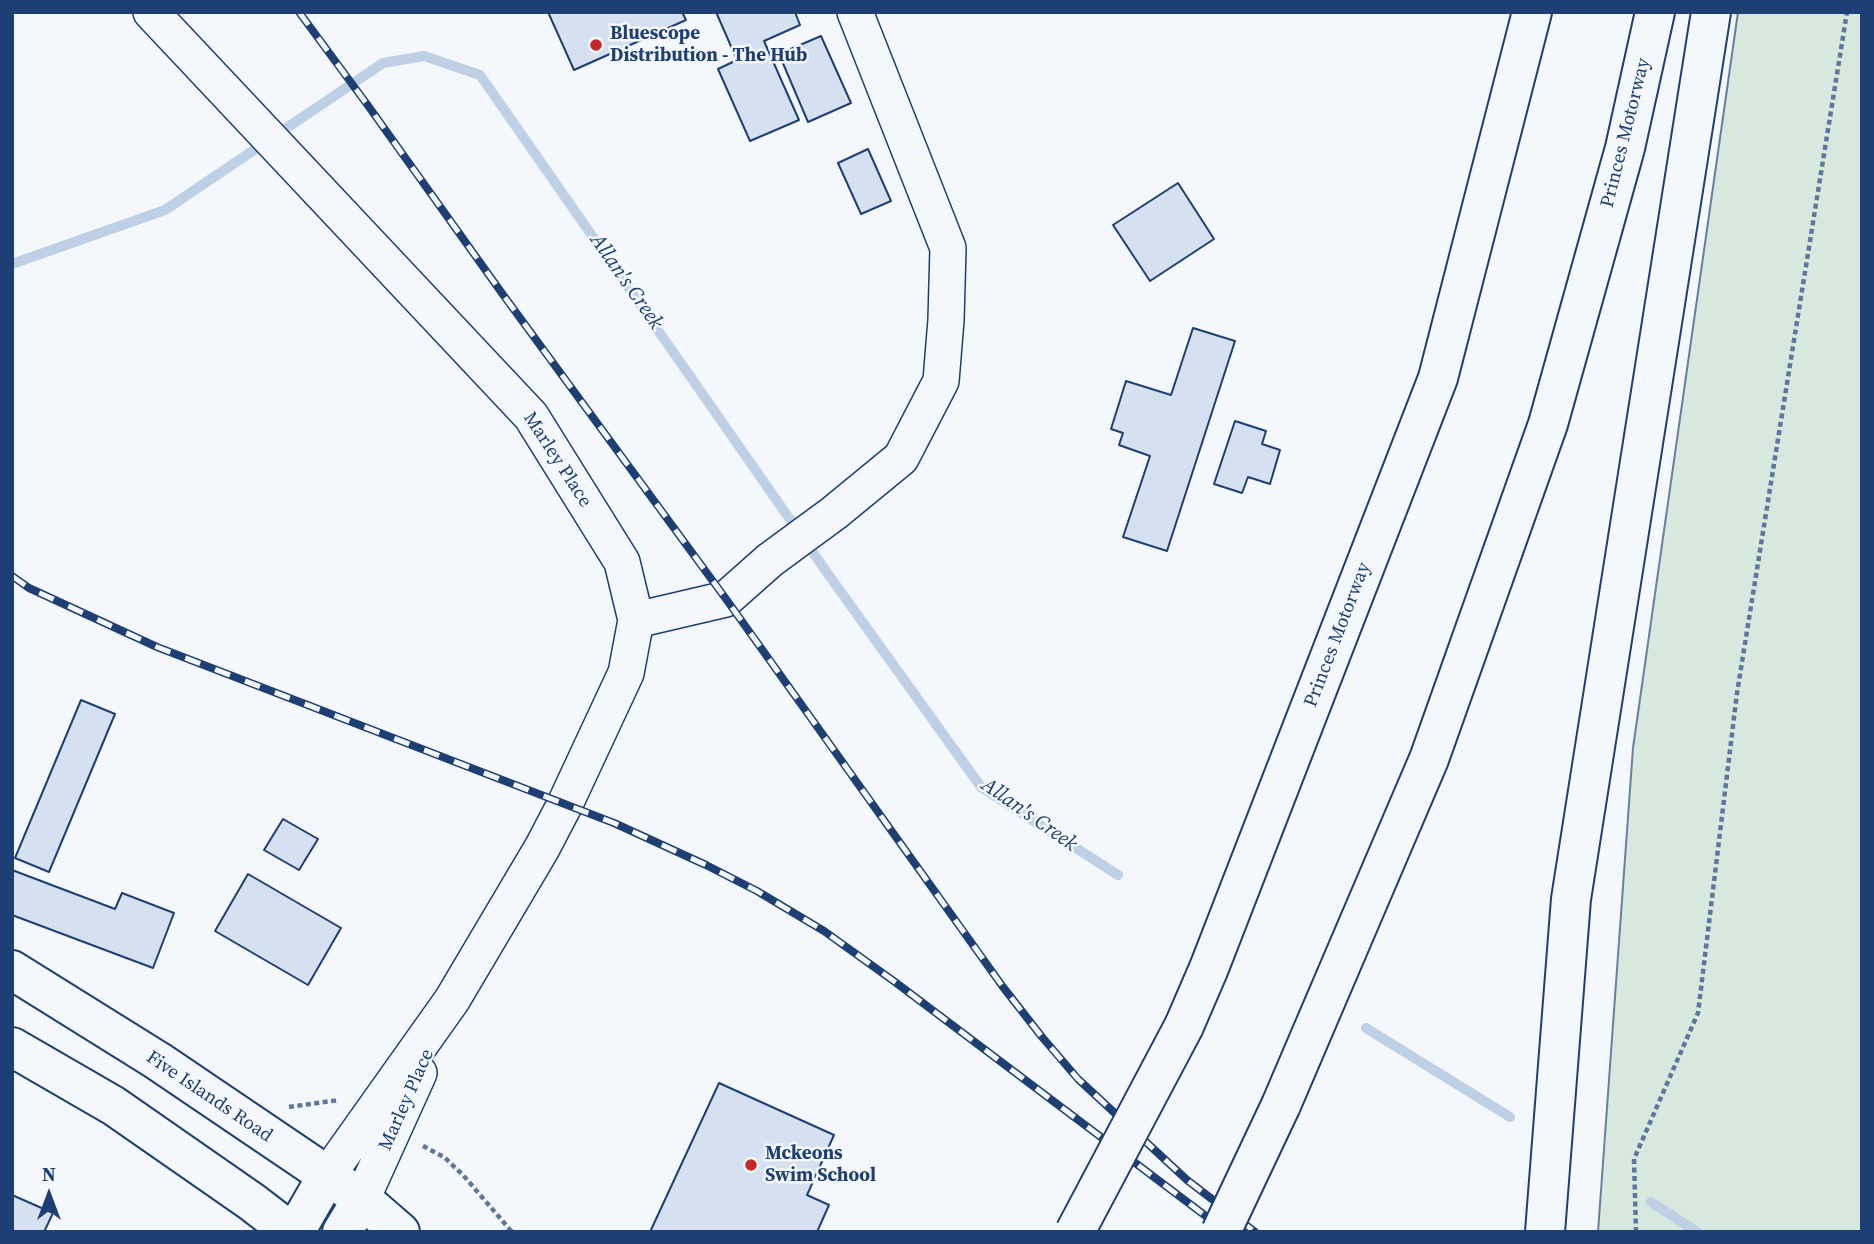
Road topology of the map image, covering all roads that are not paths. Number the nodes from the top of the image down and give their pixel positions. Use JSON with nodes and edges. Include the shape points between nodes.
{"nodes":[{"id":1,"x":151,"y":12,"type":"edge"},
{"id":2,"x":855,"y":12,"type":"edge"},
{"id":3,"x":1532,"y":12,"type":"edge"},
{"id":4,"x":1655,"y":12,"type":"edge"},
{"id":5,"x":1711,"y":12,"type":"edge"},
{"id":6,"x":636,"y":620,"type":"junction"},
{"id":7,"x":12,"y":970,"type":"edge"},
{"id":8,"x":452,"y":1000,"type":"junction"},
{"id":9,"x":12,"y":1047,"type":"edge"},
{"id":10,"x":327,"y":1177,"type":"junction"},
{"id":11,"x":362,"y":1199,"type":"junction"},
{"id":12,"x":293,"y":1232,"type":"edge"},
{"id":13,"x":342,"y":1232,"type":"edge"},
{"id":14,"x":400,"y":1232,"type":"edge"},
{"id":15,"x":1075,"y":1232,"type":"edge"},
{"id":16,"x":1221,"y":1232,"type":"edge"},
{"id":17,"x":1545,"y":1232,"type":"edge"}],
"edges":[{"from":1,"to":6,"type":"street","name":"Marley Place","via":[[531,416],[622,562]]},
{"from":2,"to":6,"type":"street","via":[[948,248],[941,381],[901,458],[726,599]]},
{"from":3,"to":15,"type":"main road","name":"Princes Motorway","bridge":true,"via":[[1438,378],[1184,1026]]},
{"from":4,"to":16,"type":"main road","name":"Princes Motorway","bridge":true,"via":[[1625,148],[1548,424],[1429,760],[1281,1105]]},
{"from":5,"to":17,"type":"main road","via":[[1571,899]]},
{"from":6,"to":8,"type":"street","name":"Marley Place","via":[[626,673],[565,804]]},
{"from":7,"to":10,"type":"main road","name":"Five Islands Road","via":[[158,1061]]},
{"from":8,"to":10,"type":"street","name":"Marley Place"},
{"from":8,"to":11,"type":"street","name":"Marley Place"},
{"from":9,"to":12,"type":"main road","via":[[114,1106]]},
{"from":10,"to":11,"type":"main road","name":"Five Islands Road"},
{"from":10,"to":12,"type":"main road"},
{"from":11,"to":13,"type":"main road"},
{"from":11,"to":14,"type":"main road","name":"Five Islands Road"}]}
